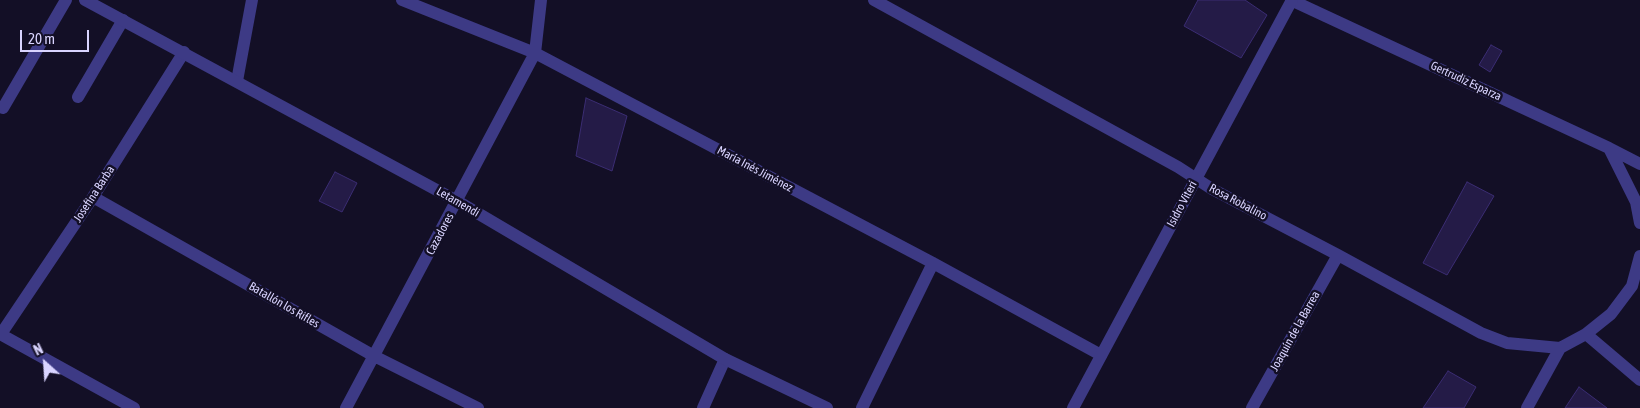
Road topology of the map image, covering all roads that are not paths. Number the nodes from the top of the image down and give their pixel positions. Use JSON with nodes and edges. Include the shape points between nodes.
{"nodes":[{"id":1,"x":66,"y":0,"type":"edge"},
{"id":2,"x":86,"y":0,"type":"edge"},
{"id":3,"x":252,"y":0,"type":"edge"},
{"id":4,"x":402,"y":0,"type":"edge"},
{"id":5,"x":541,"y":0,"type":"edge"},
{"id":6,"x":874,"y":0,"type":"edge"},
{"id":7,"x":1292,"y":0,"type":"edge"},
{"id":8,"x":431,"y":6,"type":"edge"},
{"id":9,"x":123,"y":20,"type":"junction"},
{"id":10,"x":184,"y":52,"type":"junction"},
{"id":11,"x":535,"y":53,"type":"junction"},
{"id":12,"x":237,"y":81,"type":"junction"},
{"id":13,"x":78,"y":98,"type":"dead end"},
{"id":14,"x":3,"y":108,"type":"dead end"},
{"id":15,"x":1609,"y":148,"type":"junction"},
{"id":16,"x":1640,"y":164,"type":"edge"},
{"id":17,"x":1196,"y":178,"type":"junction"},
{"id":18,"x":93,"y":197,"type":"junction"},
{"id":19,"x":457,"y":201,"type":"junction"},
{"id":20,"x":1640,"y":224,"type":"edge"},
{"id":21,"x":1338,"y":254,"type":"junction"},
{"id":22,"x":1640,"y":256,"type":"edge"},
{"id":23,"x":933,"y":263,"type":"junction"},
{"id":24,"x":1,"y":334,"type":"edge"},
{"id":25,"x":1586,"y":334,"type":"junction"},
{"id":26,"x":1560,"y":348,"type":"junction"},
{"id":27,"x":1101,"y":355,"type":"junction"},
{"id":28,"x":374,"y":356,"type":"junction"},
{"id":29,"x":725,"y":359,"type":"junction"},
{"id":30,"x":1640,"y":380,"type":"edge"},
{"id":31,"x":134,"y":408,"type":"edge"},
{"id":32,"x":346,"y":408,"type":"edge"},
{"id":33,"x":478,"y":408,"type":"edge"},
{"id":34,"x":702,"y":408,"type":"edge"},
{"id":35,"x":827,"y":408,"type":"edge"},
{"id":36,"x":862,"y":408,"type":"edge"},
{"id":37,"x":1073,"y":408,"type":"edge"},
{"id":38,"x":1252,"y":408,"type":"edge"},
{"id":39,"x":1527,"y":408,"type":"edge"}],
"edges":[{"from":1,"to":14,"type":"street"},
{"from":2,"to":9,"type":"street","name":"Letamendi"},
{"from":3,"to":12,"type":"street"},
{"from":4,"to":8,"type":"street","name":"María Inés Jiménez"},
{"from":5,"to":11,"type":"street","name":"Cazadores"},
{"from":6,"to":17,"type":"street","name":"Rosa Robalino"},
{"from":7,"to":15,"type":"street","name":"Gertrudiz Esparza"},
{"from":7,"to":17,"type":"street","name":"Isidro Viteri"},
{"from":8,"to":11,"type":"street","name":"María Inés Jiménez"},
{"from":9,"to":10,"type":"street","name":"Letamendi"},
{"from":9,"to":13,"type":"street"},
{"from":10,"to":12,"type":"street","name":"Letamendi"},
{"from":10,"to":18,"type":"street","name":"Josefina Barba"},
{"from":11,"to":19,"type":"street","name":"Cazadores"},
{"from":11,"to":23,"type":"street","name":"María Inés Jiménez"},
{"from":12,"to":19,"type":"street","name":"Letamendi"},
{"from":15,"to":16,"type":"street","name":"Gertrudiz Esparza"},
{"from":15,"to":20,"type":"street","via":[[1636,202]]},
{"from":17,"to":21,"type":"street","name":"Rosa Robalino"},
{"from":17,"to":27,"type":"street","name":"Isidro Viteri"},
{"from":18,"to":24,"type":"street","name":"Josefina Barba"},
{"from":18,"to":28,"type":"street","name":"Batallón los Rifles"},
{"from":19,"to":28,"type":"street","name":"Cazadores"},
{"from":19,"to":29,"type":"street","name":"Letamendi"},
{"from":21,"to":26,"type":"street","name":"Rosa Robalino","via":[[1480,333],[1507,343]]},
{"from":21,"to":38,"type":"street","name":"Joaquín de la Barrea"},
{"from":22,"to":25,"type":"street","via":[[1632,286],[1611,314]]},
{"from":23,"to":27,"type":"street","name":"María Inés Jiménez"},
{"from":23,"to":36,"type":"street"},
{"from":24,"to":31,"type":"street"},
{"from":25,"to":26,"type":"street"},
{"from":25,"to":30,"type":"street"},
{"from":26,"to":39,"type":"street"},
{"from":27,"to":37,"type":"street","name":"Isidro Viteri"},
{"from":28,"to":32,"type":"street","name":"Cazadores"},
{"from":28,"to":33,"type":"street","name":"Batallón los Rifles"},
{"from":29,"to":34,"type":"street"},
{"from":29,"to":35,"type":"street","name":"Letamendi"}]}
